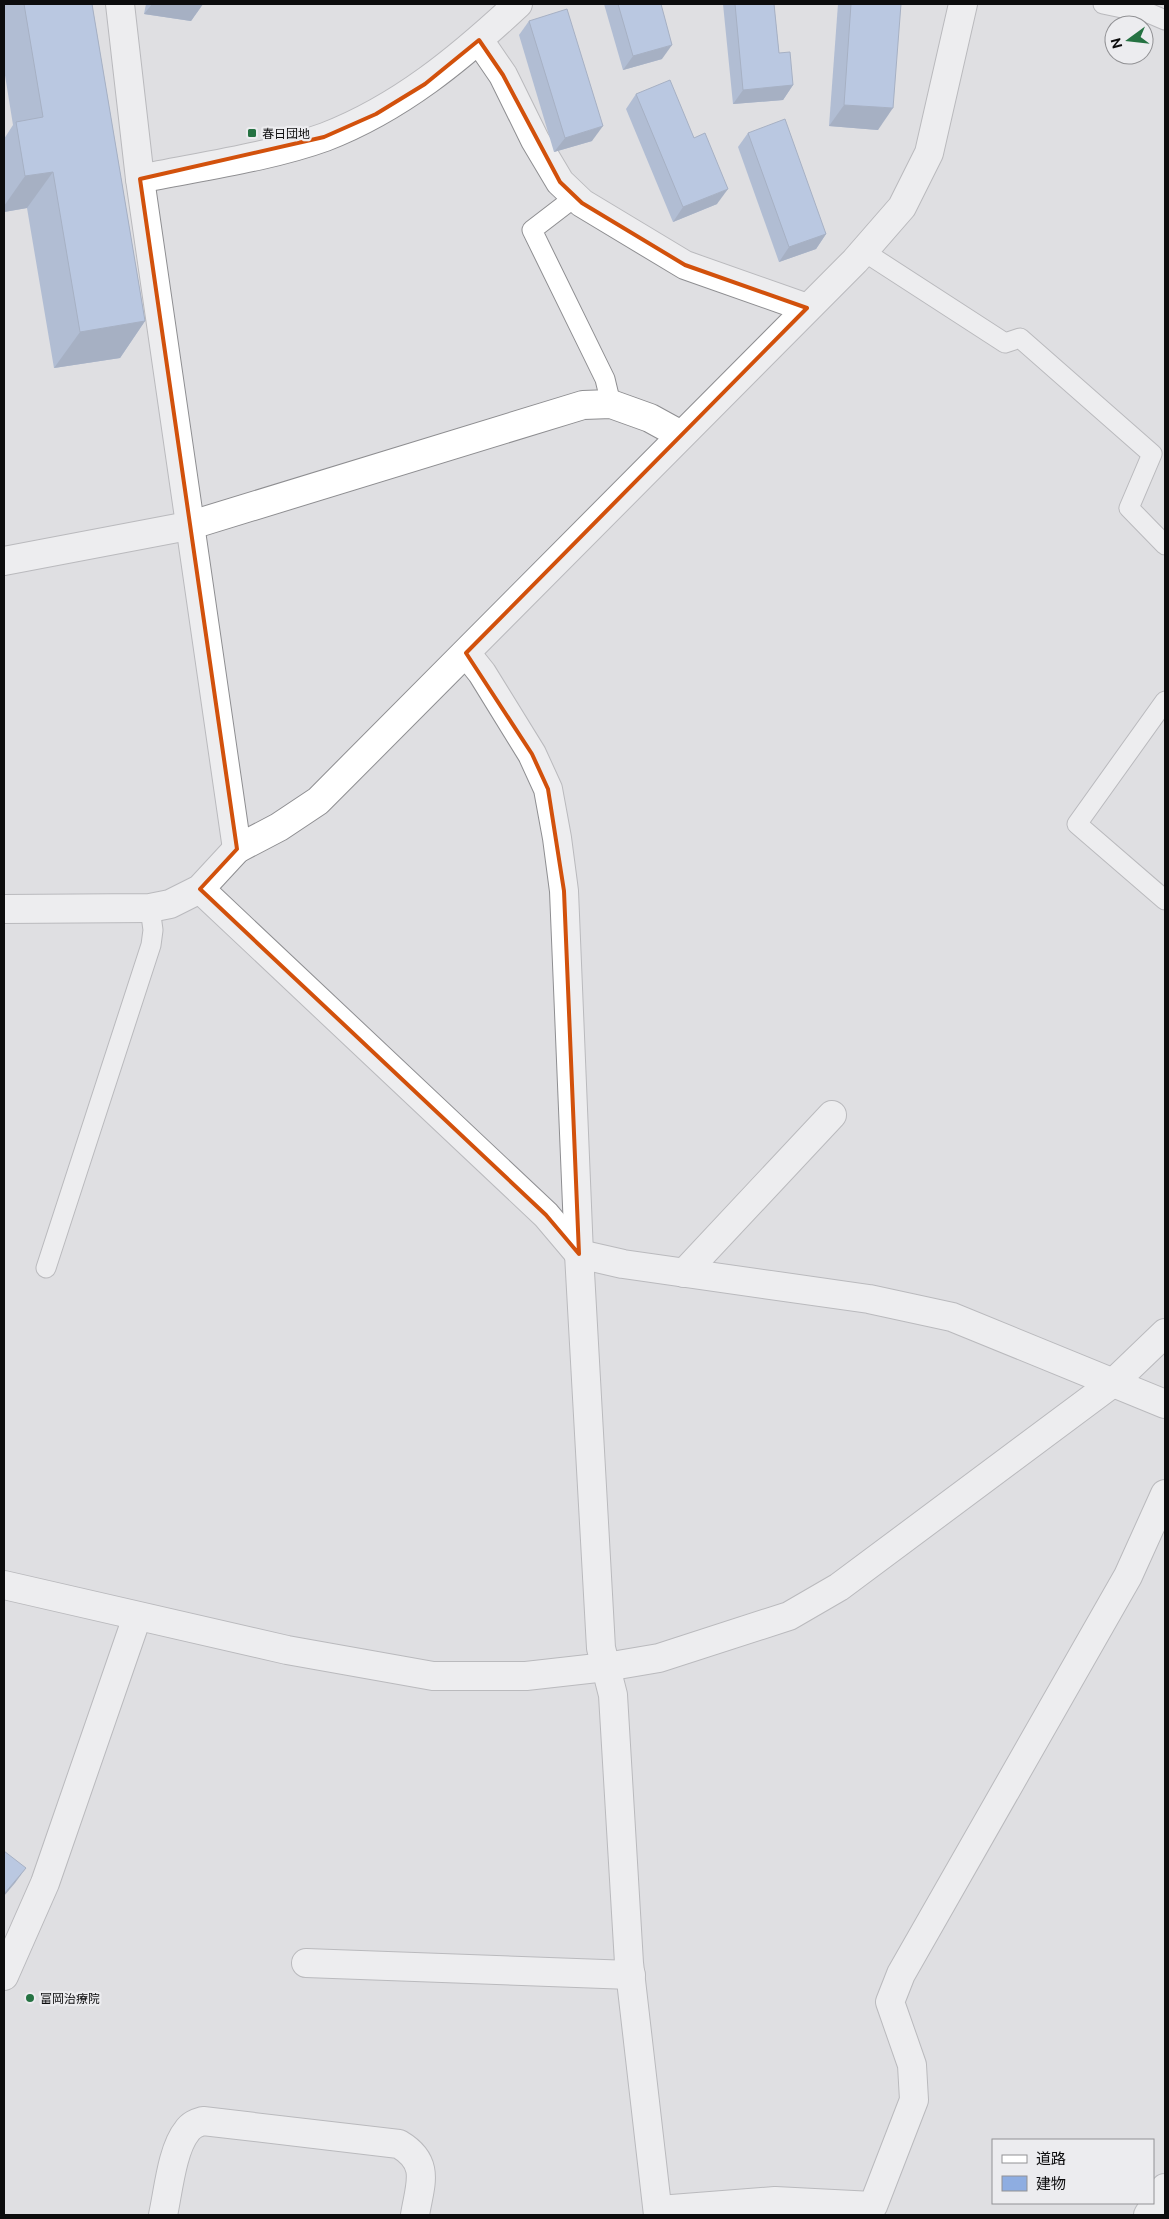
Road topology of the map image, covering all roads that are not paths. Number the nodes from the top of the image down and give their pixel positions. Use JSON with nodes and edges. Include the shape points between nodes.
{"nodes":[{"id":1,"x":120,"y":4,"type":"edge"},
{"id":2,"x":518,"y":4,"type":"edge"},
{"id":3,"x":963,"y":4,"type":"edge"},
{"id":4,"x":1103,"y":4,"type":"edge"},
{"id":5,"x":1165,"y":20,"type":"edge"},
{"id":6,"x":479,"y":40,"type":"junction"},
{"id":7,"x":140,"y":178,"type":"junction"},
{"id":8,"x":576,"y":197,"type":"junction"},
{"id":9,"x":863,"y":252,"type":"junction"},
{"id":10,"x":807,"y":308,"type":"junction"},
{"id":11,"x":611,"y":404,"type":"junction"},
{"id":12,"x":681,"y":435,"type":"junction"},
{"id":13,"x":188,"y":526,"type":"junction"},
{"id":14,"x":1165,"y":544,"type":"edge"},
{"id":15,"x":4,"y":561,"type":"edge"},
{"id":16,"x":466,"y":653,"type":"junction"},
{"id":17,"x":1165,"y":701,"type":"edge"},
{"id":18,"x":237,"y":849,"type":"junction"},
{"id":19,"x":200,"y":890,"type":"junction"},
{"id":20,"x":1165,"y":900,"type":"edge"},
{"id":21,"x":150,"y":908,"type":"junction"},
{"id":22,"x":4,"y":909,"type":"edge"},
{"id":23,"x":832,"y":1115,"type":"dead end"},
{"id":24,"x":579,"y":1254,"type":"junction"},
{"id":25,"x":46,"y":1268,"type":"dead end"},
{"id":26,"x":684,"y":1273,"type":"junction"},
{"id":27,"x":1165,"y":1333,"type":"edge"},
{"id":28,"x":1114,"y":1382,"type":"junction"},
{"id":29,"x":1165,"y":1404,"type":"edge"},
{"id":30,"x":1165,"y":1494,"type":"edge"},
{"id":31,"x":4,"y":1585,"type":"edge"},
{"id":32,"x":138,"y":1617,"type":"junction"},
{"id":33,"x":606,"y":1667,"type":"junction"},
{"id":34,"x":306,"y":1963,"type":"dead end"},
{"id":35,"x":631,"y":1975,"type":"junction"},
{"id":36,"x":4,"y":1976,"type":"edge"},
{"id":37,"x":1165,"y":2188,"type":"edge"},
{"id":38,"x":659,"y":2213,"type":"edge"},
{"id":39,"x":163,"y":2215,"type":"edge"},
{"id":40,"x":415,"y":2215,"type":"edge"},
{"id":41,"x":1148,"y":2215,"type":"edge"}],
"edges":[{"from":1,"to":7,"type":"street"},
{"from":2,"to":6,"type":"street"},
{"from":3,"to":9,"type":"street","via":[[929,153],[902,207]]},
{"from":4,"to":5,"type":"lane"},
{"from":6,"to":7,"type":"street","via":[[425,84],[376,114],[324,137]]},
{"from":6,"to":8,"type":"street","via":[[503,75],[560,182]]},
{"from":7,"to":13,"type":"street"},
{"from":8,"to":10,"type":"street","via":[[685,265]]},
{"from":8,"to":11,"type":"lane","via":[[532,230],[604,379]]},
{"from":9,"to":10,"type":"street"},
{"from":9,"to":14,"type":"lane","via":[[1004,343],[1020,338],[1152,454],[1129,508]]},
{"from":10,"to":12,"type":"street"},
{"from":11,"to":12,"type":"street","via":[[650,418]]},
{"from":11,"to":13,"type":"street","via":[[583,405]]},
{"from":12,"to":16,"type":"street"},
{"from":13,"to":15,"type":"street"},
{"from":13,"to":18,"type":"street"},
{"from":16,"to":18,"type":"street","via":[[318,801],[280,827]]},
{"from":16,"to":24,"type":"street","via":[[532,754],[548,789],[564,891]]},
{"from":17,"to":20,"type":"lane","via":[[1077,824]]},
{"from":18,"to":19,"type":"street"},
{"from":19,"to":21,"type":"street","via":[[170,904]]},
{"from":19,"to":24,"type":"street","via":[[546,1215]]},
{"from":21,"to":22,"type":"street"},
{"from":21,"to":25,"type":"lane","via":[[151,945]]},
{"from":23,"to":26,"type":"street"},
{"from":24,"to":26,"type":"street"},
{"from":24,"to":33,"type":"street","via":[[601,1648]]},
{"from":26,"to":28,"type":"street","via":[[869,1299],[952,1317]]},
{"from":27,"to":28,"type":"street"},
{"from":28,"to":29,"type":"street"},
{"from":28,"to":33,"type":"street","via":[[839,1587],[797,1611],[659,1658]]},
{"from":30,"to":38,"type":"street","via":[[1128,1576],[901,1974],[890,2002],[912,2065],[914,2100],[873,2206],[775,2202]]},
{"from":31,"to":32,"type":"street"},
{"from":32,"to":33,"type":"street","via":[[287,1650],[433,1676],[526,1676]]},
{"from":32,"to":36,"type":"street","via":[[45,1883]]},
{"from":33,"to":35,"type":"street","via":[[613,1694]]},
{"from":34,"to":35,"type":"street"},
{"from":35,"to":38,"type":"street"},
{"from":37,"to":41,"type":"street"},
{"from":39,"to":40,"type":"street","via":[[179,2146],[186,2132],[203,2121],[398,2144],[411,2152],[420,2164]]}]}
